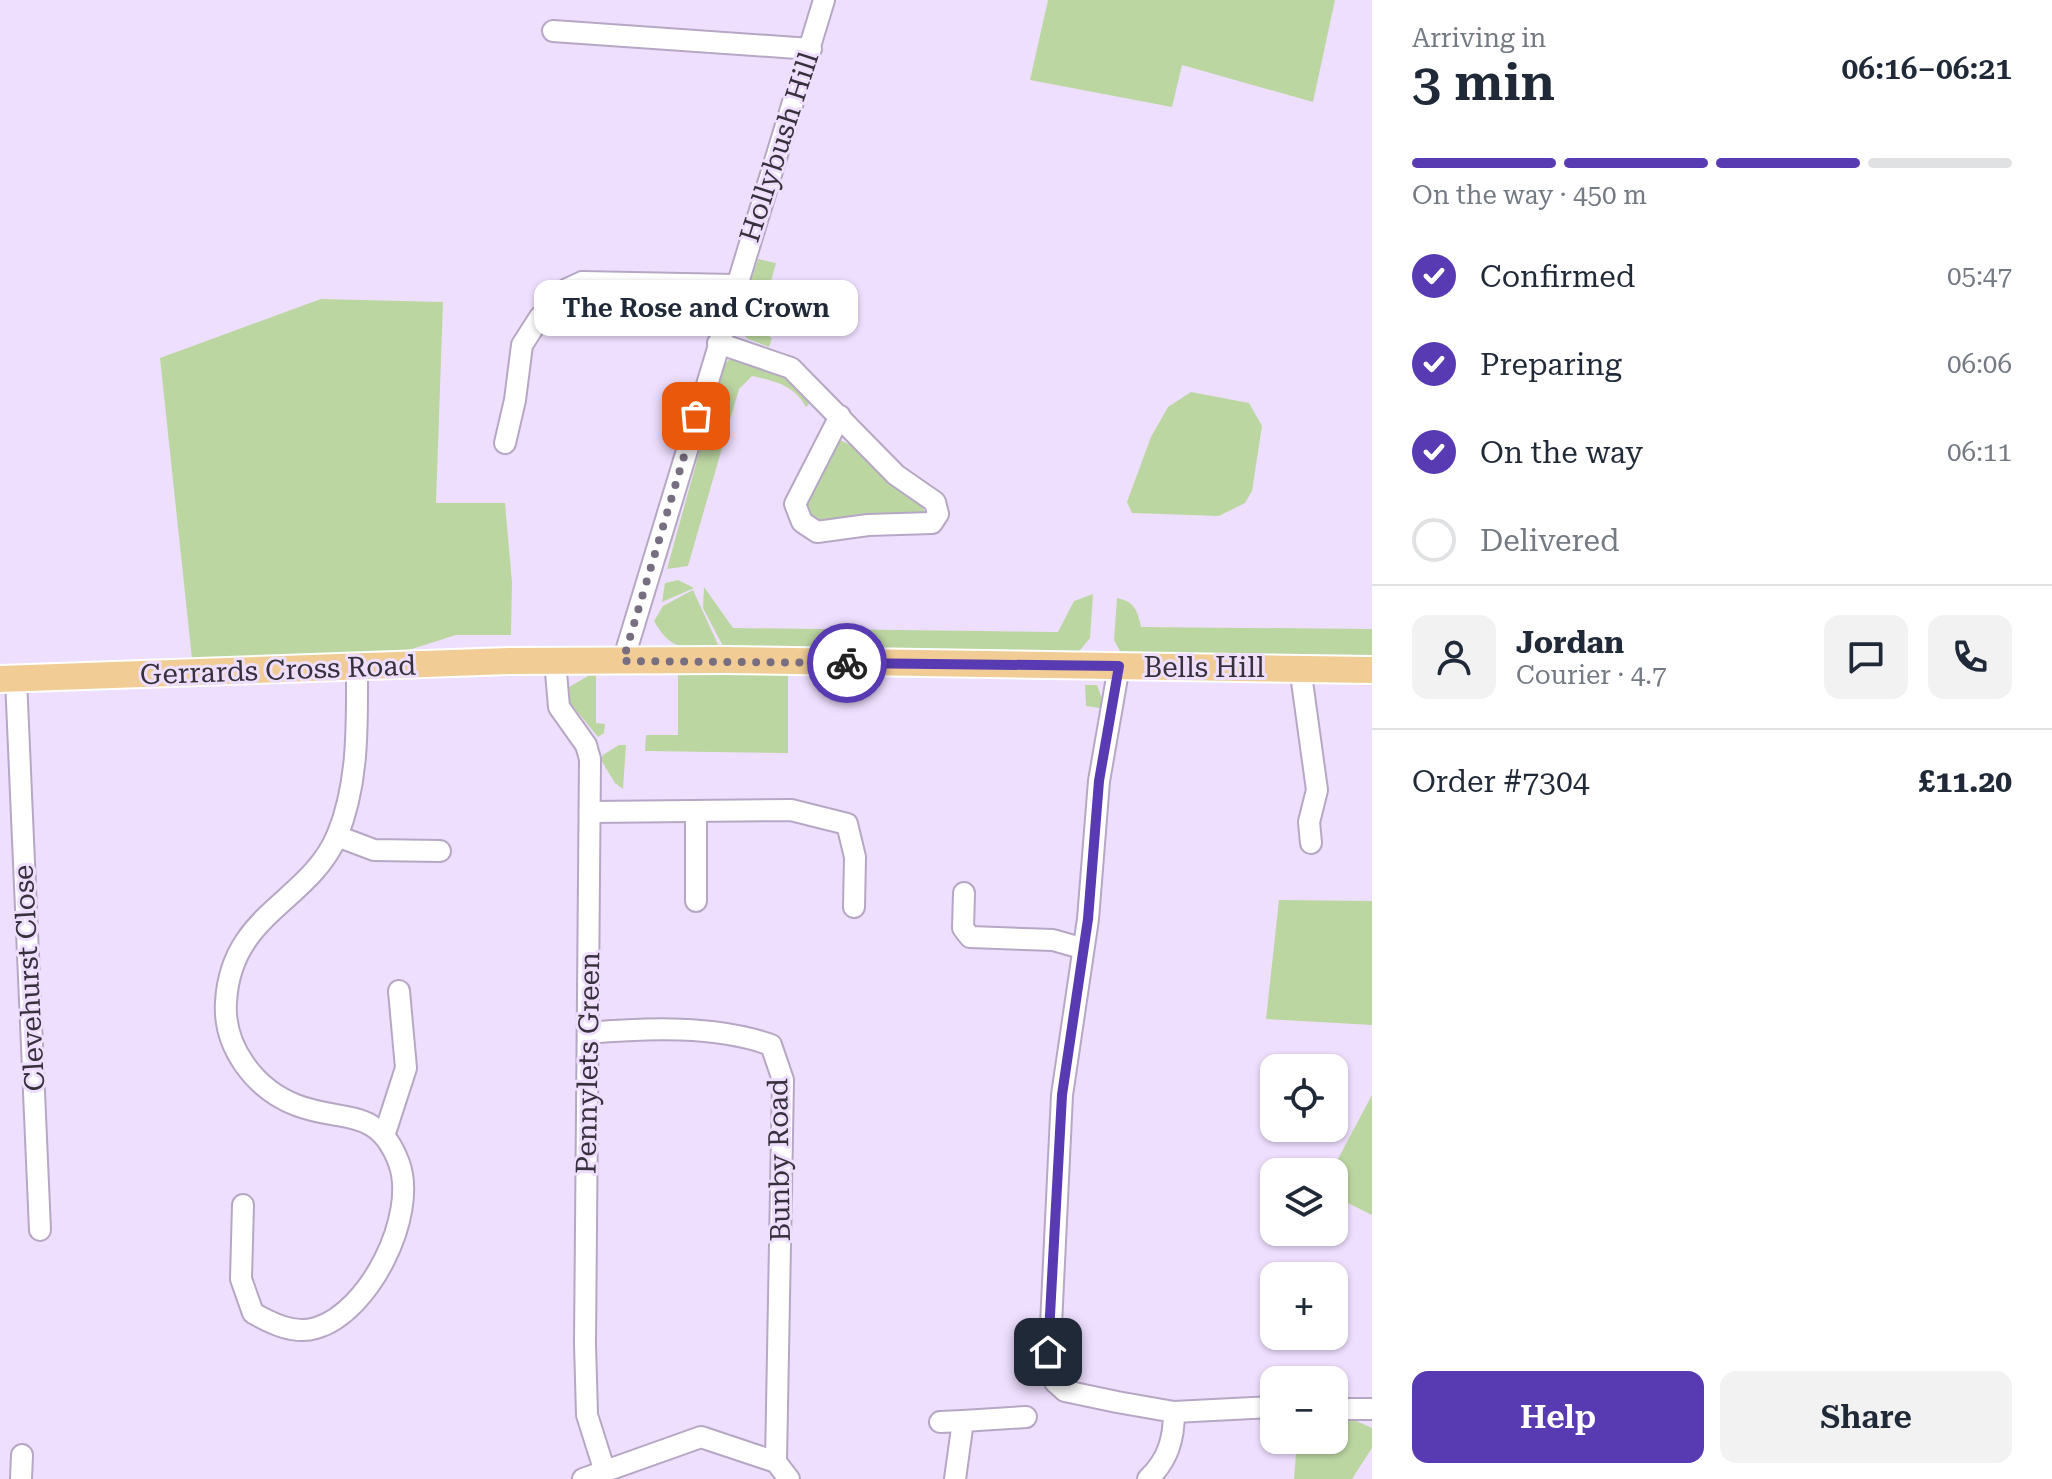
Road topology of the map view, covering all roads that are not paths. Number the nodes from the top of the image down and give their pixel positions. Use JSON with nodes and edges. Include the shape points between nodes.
{"nodes":[{"id":1,"x":824,"y":0,"type":"edge"},
{"id":2,"x":553,"y":31,"type":"dead end"},
{"id":3,"x":811,"y":49,"type":"junction"},
{"id":4,"x":735,"y":285,"type":"junction"},
{"id":5,"x":718,"y":343,"type":"junction"},
{"id":6,"x":840,"y":416,"type":"junction"},
{"id":7,"x":505,"y":443,"type":"dead end"},
{"id":8,"x":555,"y":661,"type":"junction"},
{"id":9,"x":623,"y":661,"type":"junction"},
{"id":10,"x":1119,"y":666,"type":"junction"},
{"id":11,"x":1300,"y":667,"type":"junction"},
{"id":12,"x":357,"y":669,"type":"junction"},
{"id":13,"x":1372,"y":670,"type":"edge"},
{"id":14,"x":8,"y":679,"type":"edge"},
{"id":15,"x":592,"y":812,"type":"junction"},
{"id":16,"x":696,"y":813,"type":"junction"},
{"id":17,"x":337,"y":836,"type":"junction"},
{"id":18,"x":1311,"y":843,"type":"dead end"},
{"id":19,"x":440,"y":851,"type":"dead end"},
{"id":20,"x":964,"y":893,"type":"dead end"},
{"id":21,"x":696,"y":901,"type":"dead end"},
{"id":22,"x":854,"y":907,"type":"dead end"},
{"id":23,"x":1081,"y":948,"type":"junction"},
{"id":24,"x":399,"y":991,"type":"dead end"},
{"id":25,"x":588,"y":1033,"type":"junction"},
{"id":26,"x":385,"y":1133,"type":"junction"},
{"id":27,"x":243,"y":1205,"type":"dead end"},
{"id":28,"x":40,"y":1230,"type":"dead end"},
{"id":29,"x":1260,"y":1408,"type":"edge"},
{"id":30,"x":1348,"y":1409,"type":"edge"},
{"id":31,"x":1372,"y":1409,"type":"edge"},
{"id":32,"x":1174,"y":1412,"type":"junction"},
{"id":33,"x":1026,"y":1417,"type":"dead end"},
{"id":34,"x":963,"y":1421,"type":"junction"},
{"id":35,"x":940,"y":1422,"type":"dead end"},
{"id":36,"x":22,"y":1455,"type":"dead end"},
{"id":37,"x":776,"y":1462,"type":"junction"},
{"id":38,"x":605,"y":1472,"type":"junction"},
{"id":39,"x":21,"y":1479,"type":"edge"},
{"id":40,"x":583,"y":1479,"type":"edge"},
{"id":41,"x":789,"y":1479,"type":"edge"},
{"id":42,"x":955,"y":1479,"type":"edge"},
{"id":43,"x":1148,"y":1479,"type":"edge"}],
"edges":[{"from":1,"to":3,"type":"street","name":"Hollybush Hill"},
{"from":2,"to":3,"type":"street"},
{"from":3,"to":4,"type":"street","name":"Hollybush Hill"},
{"from":4,"to":5,"type":"street","name":"Hollybush Hill"},
{"from":4,"to":7,"type":"street","via":[[582,282],[567,289],[522,345]]},
{"from":5,"to":6,"type":"street","via":[[791,368]]},
{"from":5,"to":9,"type":"street","name":"Hollybush Hill"},
{"from":6,"to":6,"type":"street","via":[[896,475],[935,502],[938,514],[932,523],[817,532],[802,522],[795,504]]},
{"from":8,"to":9,"type":"main road","name":"Bells Hill"},
{"from":8,"to":12,"type":"main road","name":"Gerrards Cross Road"},
{"from":8,"to":15,"type":"street","name":"Pennylets Green","via":[[559,707],[590,759]]},
{"from":9,"to":10,"type":"main road","name":"Bells Hill"},
{"from":10,"to":11,"type":"main road","name":"Bells Hill"},
{"from":10,"to":23,"type":"street","via":[[1099,781]]},
{"from":11,"to":13,"type":"main road","name":"Bells Hill"},
{"from":11,"to":18,"type":"street","via":[[1317,790],[1309,822]]},
{"from":12,"to":14,"type":"main road","name":"Gerrards Cross Road"},
{"from":12,"to":17,"type":"street","via":[[357,758]]},
{"from":14,"to":28,"type":"street","name":"Clevehurst Close"},
{"from":15,"to":16,"type":"street"},
{"from":15,"to":25,"type":"street","name":"Pennylets Green"},
{"from":16,"to":21,"type":"street"},
{"from":16,"to":22,"type":"street","via":[[791,810],[847,824],[855,857]]},
{"from":17,"to":19,"type":"street","via":[[374,850]]},
{"from":17,"to":26,"type":"street","via":[[308,877],[253,928],[234,964],[226,1004],[232,1047],[257,1081],[296,1105],[354,1116]]},
{"from":20,"to":23,"type":"street","via":[[963,928],[970,937],[1053,940]]},
{"from":23,"to":32,"type":"street","via":[[1062,1095],[1049,1367],[1065,1391]]},
{"from":24,"to":26,"type":"street","via":[[406,1068]]},
{"from":25,"to":37,"type":"street","name":"Bunby Road","via":[[744,1035],[771,1045],[783,1080]]},
{"from":25,"to":38,"type":"street","name":"Pennylets Green","via":[[587,1415]]},
{"from":26,"to":27,"type":"street","via":[[400,1166],[400,1214],[385,1263],[353,1307],[315,1329],[278,1327],[253,1313],[241,1279]]},
{"from":29,"to":32,"type":"street"},
{"from":30,"to":31,"type":"street"},
{"from":32,"to":43,"type":"street","via":[[1174,1434],[1163,1464]]},
{"from":33,"to":34,"type":"street"},
{"from":34,"to":35,"type":"street"},
{"from":34,"to":42,"type":"street"},
{"from":36,"to":39,"type":"street"},
{"from":37,"to":38,"type":"street","via":[[701,1437]]},
{"from":37,"to":41,"type":"street"},
{"from":38,"to":40,"type":"street"}]}
